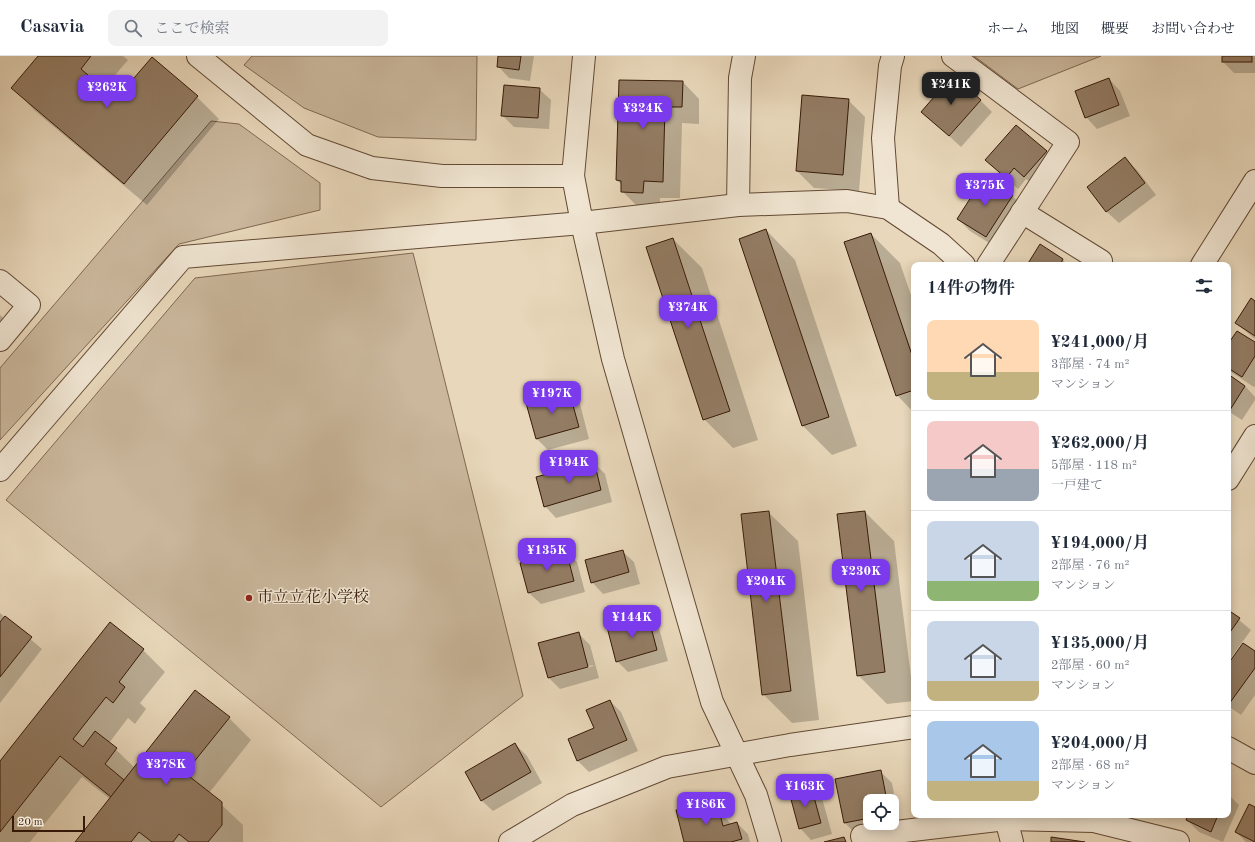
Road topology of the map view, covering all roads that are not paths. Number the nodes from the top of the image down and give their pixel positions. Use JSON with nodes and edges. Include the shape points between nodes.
{"nodes":[{"id":1,"x":198,"y":56,"type":"edge"},
{"id":2,"x":584,"y":56,"type":"edge"},
{"id":3,"x":744,"y":56,"type":"edge"},
{"id":4,"x":893,"y":56,"type":"edge"},
{"id":5,"x":953,"y":56,"type":"edge"},
{"id":6,"x":573,"y":176,"type":"junction"},
{"id":7,"x":1255,"y":181,"type":"edge"},
{"id":8,"x":738,"y":205,"type":"junction"},
{"id":9,"x":888,"y":208,"type":"junction"},
{"id":10,"x":1022,"y":212,"type":"junction"},
{"id":11,"x":582,"y":223,"type":"junction"},
{"id":12,"x":1101,"y":261,"type":"dead end"},
{"id":13,"x":961,"y":262,"type":"edge"},
{"id":14,"x":990,"y":262,"type":"edge"},
{"id":15,"x":1204,"y":262,"type":"edge"},
{"id":16,"x":0,"y":281,"type":"edge"},
{"id":17,"x":0,"y":340,"type":"edge"},
{"id":18,"x":1254,"y":439,"type":"edge"},
{"id":19,"x":0,"y":470,"type":"edge"},
{"id":20,"x":1231,"y":474,"type":"edge"},
{"id":21,"x":911,"y":727,"type":"edge"},
{"id":22,"x":1231,"y":750,"type":"edge"},
{"id":23,"x":737,"y":755,"type":"junction"},
{"id":24,"x":1255,"y":763,"type":"edge"},
{"id":25,"x":998,"y":818,"type":"edge"},
{"id":26,"x":1006,"y":818,"type":"edge"},
{"id":27,"x":1028,"y":818,"type":"edge"},
{"id":28,"x":510,"y":842,"type":"edge"},
{"id":29,"x":770,"y":842,"type":"edge"},
{"id":30,"x":864,"y":842,"type":"edge"},
{"id":31,"x":1012,"y":842,"type":"edge"},
{"id":32,"x":1178,"y":842,"type":"edge"}],
"edges":[{"from":1,"to":6,"type":"street","via":[[307,145],[372,168],[442,176]]},
{"from":2,"to":6,"type":"street"},
{"from":3,"to":8,"type":"street","via":[[740,78]]},
{"from":4,"to":9,"type":"street","via":[[884,138]]},
{"from":5,"to":10,"type":"street","via":[[1068,142]]},
{"from":6,"to":11,"type":"street"},
{"from":7,"to":15,"type":"street"},
{"from":8,"to":9,"type":"street","via":[[847,201]]},
{"from":8,"to":11,"type":"street"},
{"from":9,"to":13,"type":"street","via":[[941,244]]},
{"from":10,"to":12,"type":"street"},
{"from":10,"to":14,"type":"street"},
{"from":11,"to":19,"type":"street","via":[[183,257]]},
{"from":11,"to":23,"type":"street","via":[[613,360],[712,702]]},
{"from":16,"to":17,"type":"street","via":[[29,305]]},
{"from":18,"to":20,"type":"street"},
{"from":21,"to":23,"type":"street"},
{"from":22,"to":24,"type":"street"},
{"from":23,"to":28,"type":"street","via":[[667,767],[572,805]]},
{"from":23,"to":29,"type":"street","via":[[756,795]]},
{"from":25,"to":30,"type":"street","via":[[862,836]]},
{"from":26,"to":31,"type":"street"},
{"from":27,"to":32,"type":"street","via":[[1094,821]]}]}
